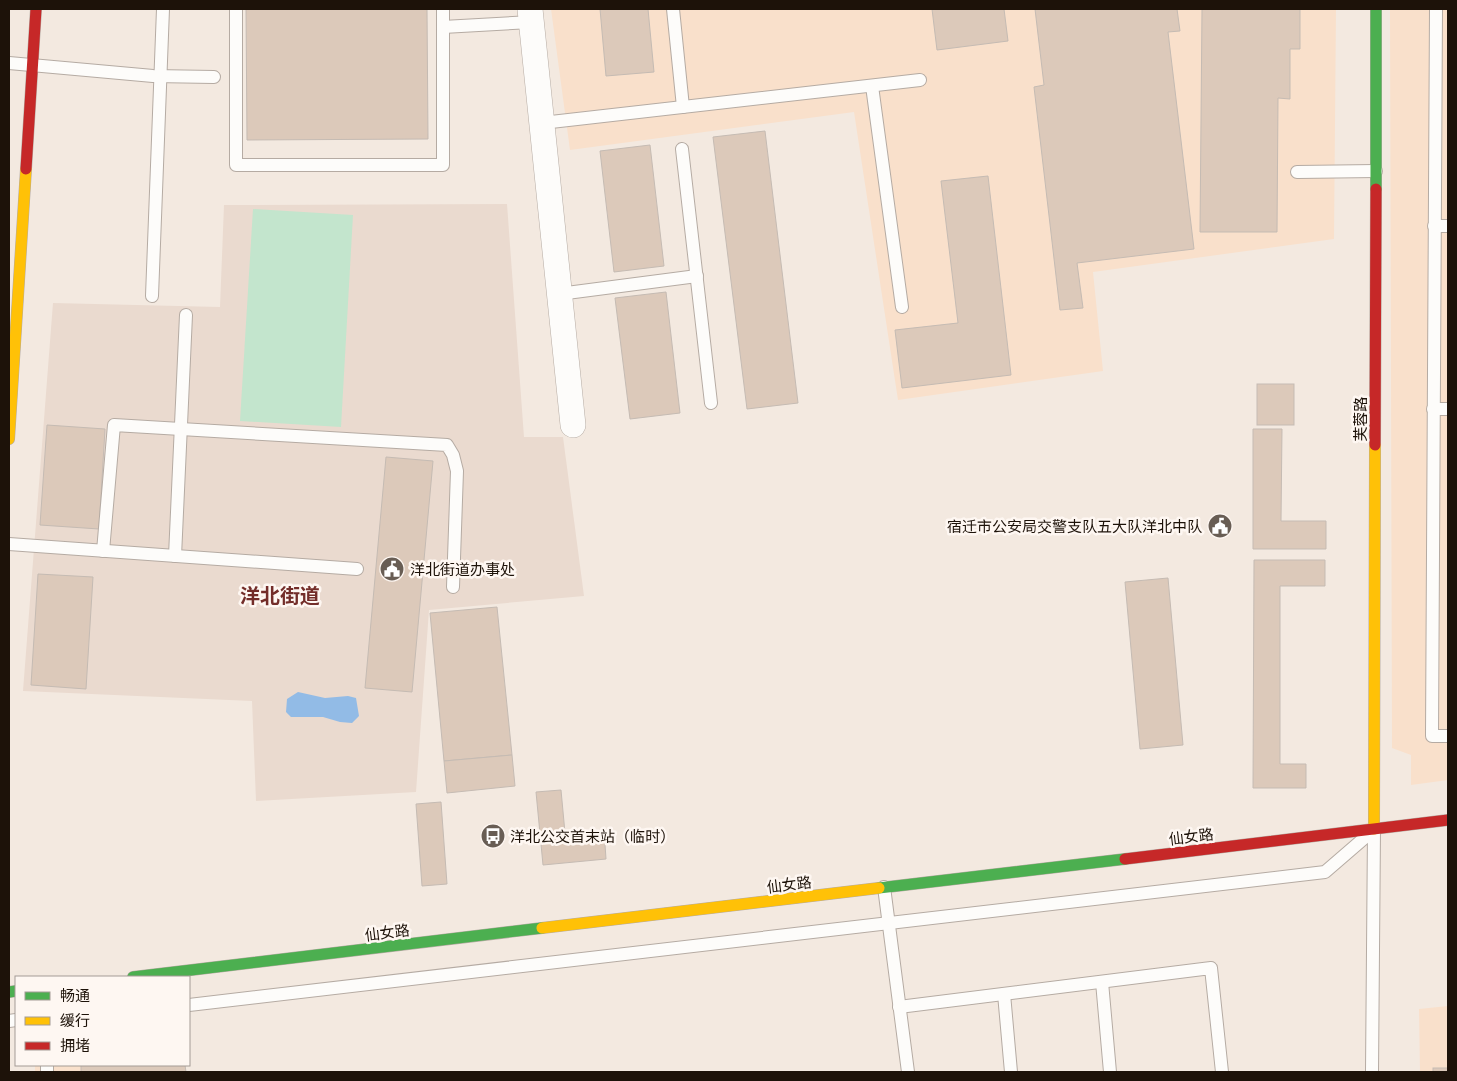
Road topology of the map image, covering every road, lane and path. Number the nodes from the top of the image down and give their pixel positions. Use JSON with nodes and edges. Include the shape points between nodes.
{"nodes":[{"id":1,"x":36,"y":9,"type":"edge"},
{"id":2,"x":163,"y":9,"type":"edge"},
{"id":3,"x":236,"y":9,"type":"edge"},
{"id":4,"x":444,"y":9,"type":"edge"},
{"id":5,"x":673,"y":9,"type":"edge"},
{"id":6,"x":1376,"y":9,"type":"edge"},
{"id":7,"x":1436,"y":9,"type":"edge"},
{"id":8,"x":531,"y":16,"type":"edge"},
{"id":9,"x":444,"y":27,"type":"junction"},
{"id":10,"x":1442,"y":54,"type":"edge"},
{"id":11,"x":9,"y":63,"type":"edge"},
{"id":12,"x":32,"y":64,"type":"junction"},
{"id":13,"x":161,"y":76,"type":"junction"},
{"id":14,"x":214,"y":77,"type":"dead end"},
{"id":15,"x":920,"y":80,"type":"dead end"},
{"id":16,"x":872,"y":86,"type":"junction"},
{"id":17,"x":683,"y":107,"type":"junction"},
{"id":18,"x":542,"y":123,"type":"junction"},
{"id":19,"x":682,"y":149,"type":"dead end"},
{"id":20,"x":1376,"y":171,"type":"junction"},
{"id":21,"x":1298,"y":172,"type":"dead end"},
{"id":22,"x":1434,"y":226,"type":"junction"},
{"id":23,"x":1448,"y":226,"type":"edge"},
{"id":24,"x":697,"y":276,"type":"junction"},
{"id":25,"x":559,"y":294,"type":"junction"},
{"id":26,"x":152,"y":296,"type":"dead end"},
{"id":27,"x":902,"y":306,"type":"dead end"},
{"id":28,"x":186,"y":315,"type":"dead end"},
{"id":29,"x":711,"y":403,"type":"dead end"},
{"id":30,"x":1433,"y":409,"type":"junction"},
{"id":31,"x":1448,"y":409,"type":"edge"},
{"id":32,"x":573,"y":425,"type":"dead end"},
{"id":33,"x":181,"y":429,"type":"junction"},
{"id":34,"x":9,"y":439,"type":"edge"},
{"id":35,"x":9,"y":544,"type":"edge"},
{"id":36,"x":104,"y":552,"type":"junction"},
{"id":37,"x":175,"y":556,"type":"junction"},
{"id":38,"x":357,"y":569,"type":"dead end"},
{"id":39,"x":453,"y":586,"type":"dead end"},
{"id":40,"x":1448,"y":736,"type":"edge"},
{"id":41,"x":1448,"y":820,"type":"edge"},
{"id":42,"x":1374,"y":829,"type":"junction"},
{"id":43,"x":884,"y":888,"type":"junction"},
{"id":44,"x":888,"y":924,"type":"junction"},
{"id":45,"x":141,"y":976,"type":"edge"},
{"id":46,"x":1102,"y":982,"type":"junction"},
{"id":47,"x":1004,"y":994,"type":"junction"},
{"id":48,"x":190,"y":1005,"type":"edge"},
{"id":49,"x":899,"y":1007,"type":"junction"},
{"id":50,"x":908,"y":1072,"type":"edge"},
{"id":51,"x":1011,"y":1072,"type":"edge"},
{"id":52,"x":1110,"y":1072,"type":"edge"},
{"id":53,"x":1222,"y":1072,"type":"edge"},
{"id":54,"x":1372,"y":1072,"type":"edge"}],
"edges":[{"from":1,"to":12,"type":"street"},
{"from":2,"to":13,"type":"lane"},
{"from":3,"to":9,"type":"lane","via":[[236,165],[443,166]]},
{"from":4,"to":9,"type":"lane"},
{"from":5,"to":17,"type":"lane"},
{"from":6,"to":20,"type":"street","name":"芙蓉路"},
{"from":7,"to":10,"type":"lane"},
{"from":8,"to":9,"type":"lane"},
{"from":8,"to":18,"type":"street"},
{"from":10,"to":22,"type":"lane"},
{"from":11,"to":12,"type":"lane"},
{"from":12,"to":13,"type":"lane"},
{"from":12,"to":34,"type":"street"},
{"from":13,"to":14,"type":"lane"},
{"from":13,"to":26,"type":"lane"},
{"from":15,"to":16,"type":"lane"},
{"from":16,"to":17,"type":"lane"},
{"from":16,"to":27,"type":"lane"},
{"from":17,"to":18,"type":"lane"},
{"from":18,"to":25,"type":"street"},
{"from":19,"to":24,"type":"lane"},
{"from":20,"to":21,"type":"lane"},
{"from":20,"to":42,"type":"street","name":"芙蓉路"},
{"from":22,"to":23,"type":"lane"},
{"from":22,"to":30,"type":"lane"},
{"from":24,"to":25,"type":"lane"},
{"from":24,"to":29,"type":"lane"},
{"from":25,"to":32,"type":"street"},
{"from":28,"to":33,"type":"lane"},
{"from":30,"to":31,"type":"lane"},
{"from":30,"to":40,"type":"lane","via":[[1432,736]]},
{"from":33,"to":36,"type":"lane","via":[[114,425]]},
{"from":33,"to":37,"type":"lane"},
{"from":33,"to":39,"type":"lane","via":[[447,445],[457,471]]},
{"from":35,"to":36,"type":"lane"},
{"from":36,"to":37,"type":"lane"},
{"from":37,"to":38,"type":"lane"},
{"from":41,"to":42,"type":"street","name":"仙女路"},
{"from":42,"to":43,"type":"street","name":"仙女路"},
{"from":42,"to":44,"type":"lane","via":[[1325,872]]},
{"from":42,"to":54,"type":"lane"},
{"from":43,"to":44,"type":"lane"},
{"from":43,"to":45,"type":"street","name":"仙女路"},
{"from":44,"to":48,"type":"lane"},
{"from":44,"to":49,"type":"lane"},
{"from":46,"to":47,"type":"lane"},
{"from":46,"to":52,"type":"lane"},
{"from":46,"to":53,"type":"lane","via":[[1211,968]]},
{"from":47,"to":49,"type":"lane"},
{"from":47,"to":51,"type":"lane"},
{"from":49,"to":50,"type":"lane"}]}
